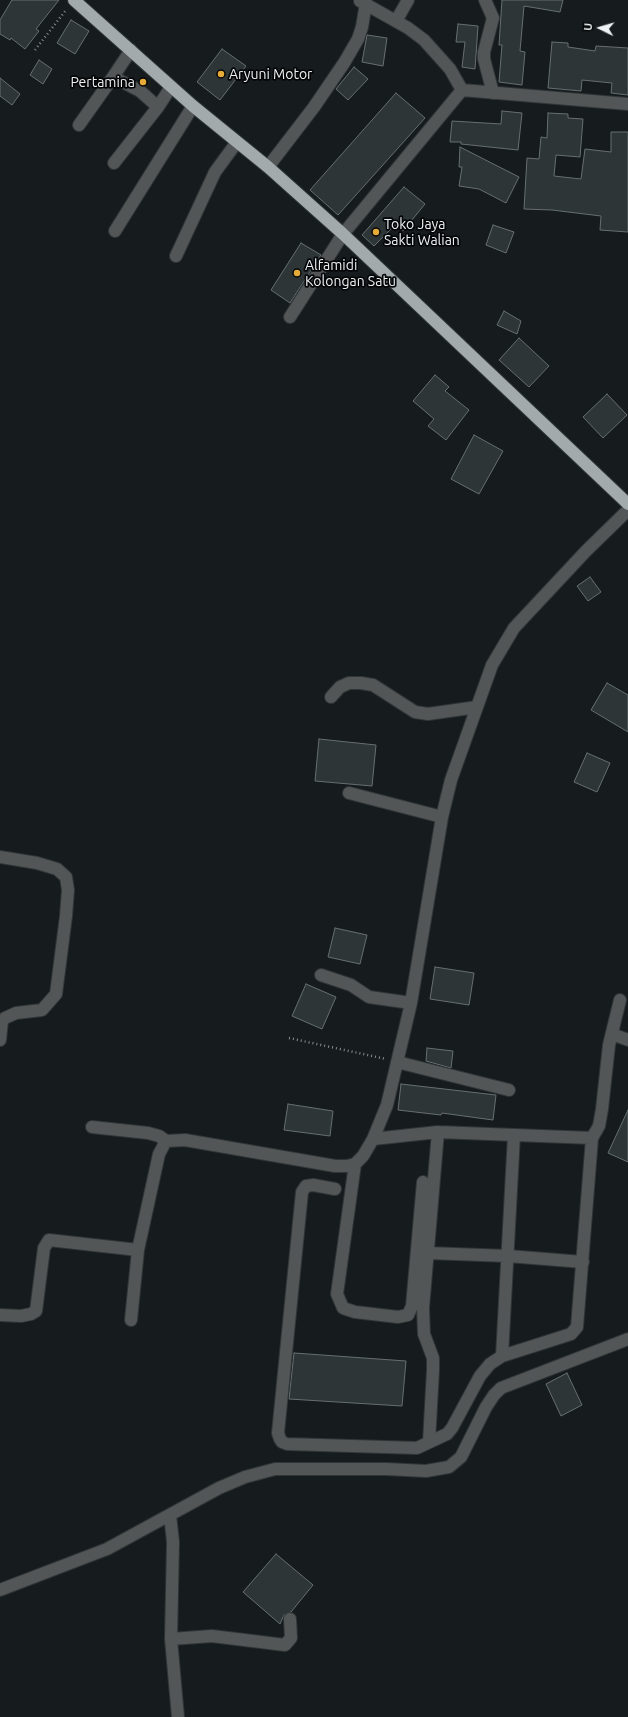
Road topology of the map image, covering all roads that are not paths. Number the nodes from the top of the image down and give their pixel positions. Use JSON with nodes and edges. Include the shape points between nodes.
{"nodes":[{"id":1,"x":408,"y":0,"type":"edge"},
{"id":2,"x":485,"y":0,"type":"edge"},
{"id":3,"x":362,"y":2,"type":"edge"},
{"id":4,"x":72,"y":3,"type":"edge"},
{"id":5,"x":396,"y":21,"type":"junction"},
{"id":6,"x":131,"y":50,"type":"junction"},
{"id":7,"x":113,"y":77,"type":"junction"},
{"id":8,"x":171,"y":87,"type":"junction"},
{"id":9,"x":462,"y":90,"type":"junction"},
{"id":10,"x":493,"y":93,"type":"junction"},
{"id":11,"x":628,"y":104,"type":"edge"},
{"id":12,"x":193,"y":106,"type":"junction"},
{"id":13,"x":158,"y":107,"type":"junction"},
{"id":14,"x":79,"y":124,"type":"dead end"},
{"id":15,"x":237,"y":142,"type":"junction"},
{"id":16,"x":114,"y":163,"type":"dead end"},
{"id":17,"x":268,"y":166,"type":"junction"},
{"id":18,"x":115,"y":230,"type":"dead end"},
{"id":19,"x":343,"y":234,"type":"junction"},
{"id":20,"x":176,"y":256,"type":"dead end"},
{"id":21,"x":290,"y":318,"type":"dead end"},
{"id":22,"x":628,"y":504,"type":"edge"},
{"id":23,"x":628,"y":510,"type":"edge"},
{"id":24,"x":331,"y":696,"type":"dead end"},
{"id":25,"x":477,"y":707,"type":"junction"},
{"id":26,"x":349,"y":793,"type":"dead end"},
{"id":27,"x":442,"y":817,"type":"junction"},
{"id":28,"x":0,"y":856,"type":"edge"},
{"id":29,"x":322,"y":975,"type":"dead end"},
{"id":30,"x":620,"y":1000,"type":"dead end"},
{"id":31,"x":412,"y":1003,"type":"junction"},
{"id":32,"x":0,"y":1032,"type":"edge"},
{"id":33,"x":612,"y":1034,"type":"junction"},
{"id":34,"x":628,"y":1040,"type":"edge"},
{"id":35,"x":398,"y":1062,"type":"junction"},
{"id":36,"x":509,"y":1090,"type":"dead end"},
{"id":37,"x":92,"y":1126,"type":"dead end"},
{"id":38,"x":438,"y":1132,"type":"junction"},
{"id":39,"x":514,"y":1135,"type":"junction"},
{"id":40,"x":592,"y":1138,"type":"junction"},
{"id":41,"x":373,"y":1139,"type":"junction"},
{"id":42,"x":166,"y":1141,"type":"junction"},
{"id":43,"x":355,"y":1164,"type":"junction"},
{"id":44,"x":424,"y":1182,"type":"dead end"},
{"id":45,"x":335,"y":1189,"type":"dead end"},
{"id":46,"x":138,"y":1250,"type":"junction"},
{"id":47,"x":428,"y":1253,"type":"junction"},
{"id":48,"x":508,"y":1256,"type":"junction"},
{"id":49,"x":583,"y":1262,"type":"junction"},
{"id":50,"x":0,"y":1315,"type":"edge"},
{"id":51,"x":131,"y":1320,"type":"dead end"},
{"id":52,"x":628,"y":1339,"type":"edge"},
{"id":53,"x":502,"y":1356,"type":"junction"},
{"id":54,"x":429,"y":1442,"type":"junction"},
{"id":55,"x":170,"y":1515,"type":"junction"},
{"id":56,"x":0,"y":1590,"type":"edge"},
{"id":57,"x":290,"y":1619,"type":"dead end"},
{"id":58,"x":171,"y":1639,"type":"junction"},
{"id":59,"x":178,"y":1717,"type":"edge"}],
"edges":[{"from":1,"to":5,"type":"street"},
{"from":2,"to":10,"type":"street","via":[[493,18],[484,60]]},
{"from":3,"to":5,"type":"street"},
{"from":3,"to":17,"type":"street","via":[[362,28],[344,63]]},
{"from":4,"to":6,"type":"highway"},
{"from":5,"to":9,"type":"street","via":[[424,40],[436,52]]},
{"from":6,"to":7,"type":"street"},
{"from":6,"to":8,"type":"highway"},
{"from":7,"to":13,"type":"street","via":[[140,91]]},
{"from":7,"to":14,"type":"street"},
{"from":8,"to":12,"type":"highway"},
{"from":8,"to":13,"type":"street"},
{"from":9,"to":10,"type":"street"},
{"from":9,"to":19,"type":"street"},
{"from":10,"to":11,"type":"street"},
{"from":12,"to":15,"type":"highway"},
{"from":12,"to":18,"type":"street"},
{"from":13,"to":16,"type":"street"},
{"from":15,"to":17,"type":"highway"},
{"from":15,"to":20,"type":"street","via":[[215,172]]},
{"from":17,"to":19,"type":"highway"},
{"from":19,"to":21,"type":"street"},
{"from":19,"to":22,"type":"highway"},
{"from":23,"to":25,"type":"street","via":[[514,628],[492,665]]},
{"from":24,"to":25,"type":"street","via":[[340,687],[349,683],[360,683],[373,685],[415,712],[428,714]]},
{"from":25,"to":27,"type":"street","via":[[451,780]]},
{"from":26,"to":27,"type":"street"},
{"from":27,"to":31,"type":"street"},
{"from":28,"to":32,"type":"street","via":[[57,869],[66,877],[68,890],[56,994],[42,1010],[9,1015],[2,1021]]},
{"from":29,"to":31,"type":"street","via":[[351,985],[369,997]]},
{"from":30,"to":33,"type":"street"},
{"from":31,"to":35,"type":"street"},
{"from":33,"to":34,"type":"street"},
{"from":33,"to":40,"type":"street","via":[[602,1109]]},
{"from":35,"to":36,"type":"street"},
{"from":35,"to":41,"type":"street","via":[[387,1105]]},
{"from":37,"to":42,"type":"street","via":[[148,1133]]},
{"from":38,"to":39,"type":"street"},
{"from":38,"to":41,"type":"street"},
{"from":38,"to":47,"type":"street"},
{"from":39,"to":40,"type":"street"},
{"from":39,"to":48,"type":"street"},
{"from":40,"to":49,"type":"street"},
{"from":41,"to":43,"type":"street"},
{"from":42,"to":43,"type":"street","via":[[185,1140],[335,1166]]},
{"from":42,"to":46,"type":"street","via":[[159,1154]]},
{"from":43,"to":44,"type":"street","via":[[337,1294],[343,1308],[355,1312],[398,1317],[408,1315],[412,1306]]},
{"from":45,"to":54,"type":"street","via":[[313,1185],[306,1186],[302,1192],[278,1432],[280,1439],[287,1444],[400,1449],[417,1448]]},
{"from":46,"to":50,"type":"street","via":[[49,1240],[44,1248],[36,1311],[26,1315]]},
{"from":46,"to":51,"type":"street"},
{"from":47,"to":48,"type":"street"},
{"from":47,"to":54,"type":"street","via":[[423,1308],[424,1334],[433,1358]]},
{"from":48,"to":49,"type":"street"},
{"from":48,"to":53,"type":"street"},
{"from":49,"to":53,"type":"street","via":[[575,1331]]},
{"from":52,"to":55,"type":"street","via":[[501,1388],[486,1407],[461,1457],[449,1467],[426,1472],[386,1469],[275,1469],[245,1477],[219,1488]]},
{"from":53,"to":54,"type":"street","via":[[490,1364],[480,1376],[449,1431]]},
{"from":55,"to":56,"type":"street","via":[[108,1549]]},
{"from":55,"to":58,"type":"street","via":[[173,1542]]},
{"from":57,"to":58,"type":"street","via":[[290,1638],[285,1645],[212,1636]]},
{"from":58,"to":59,"type":"street"}]}
